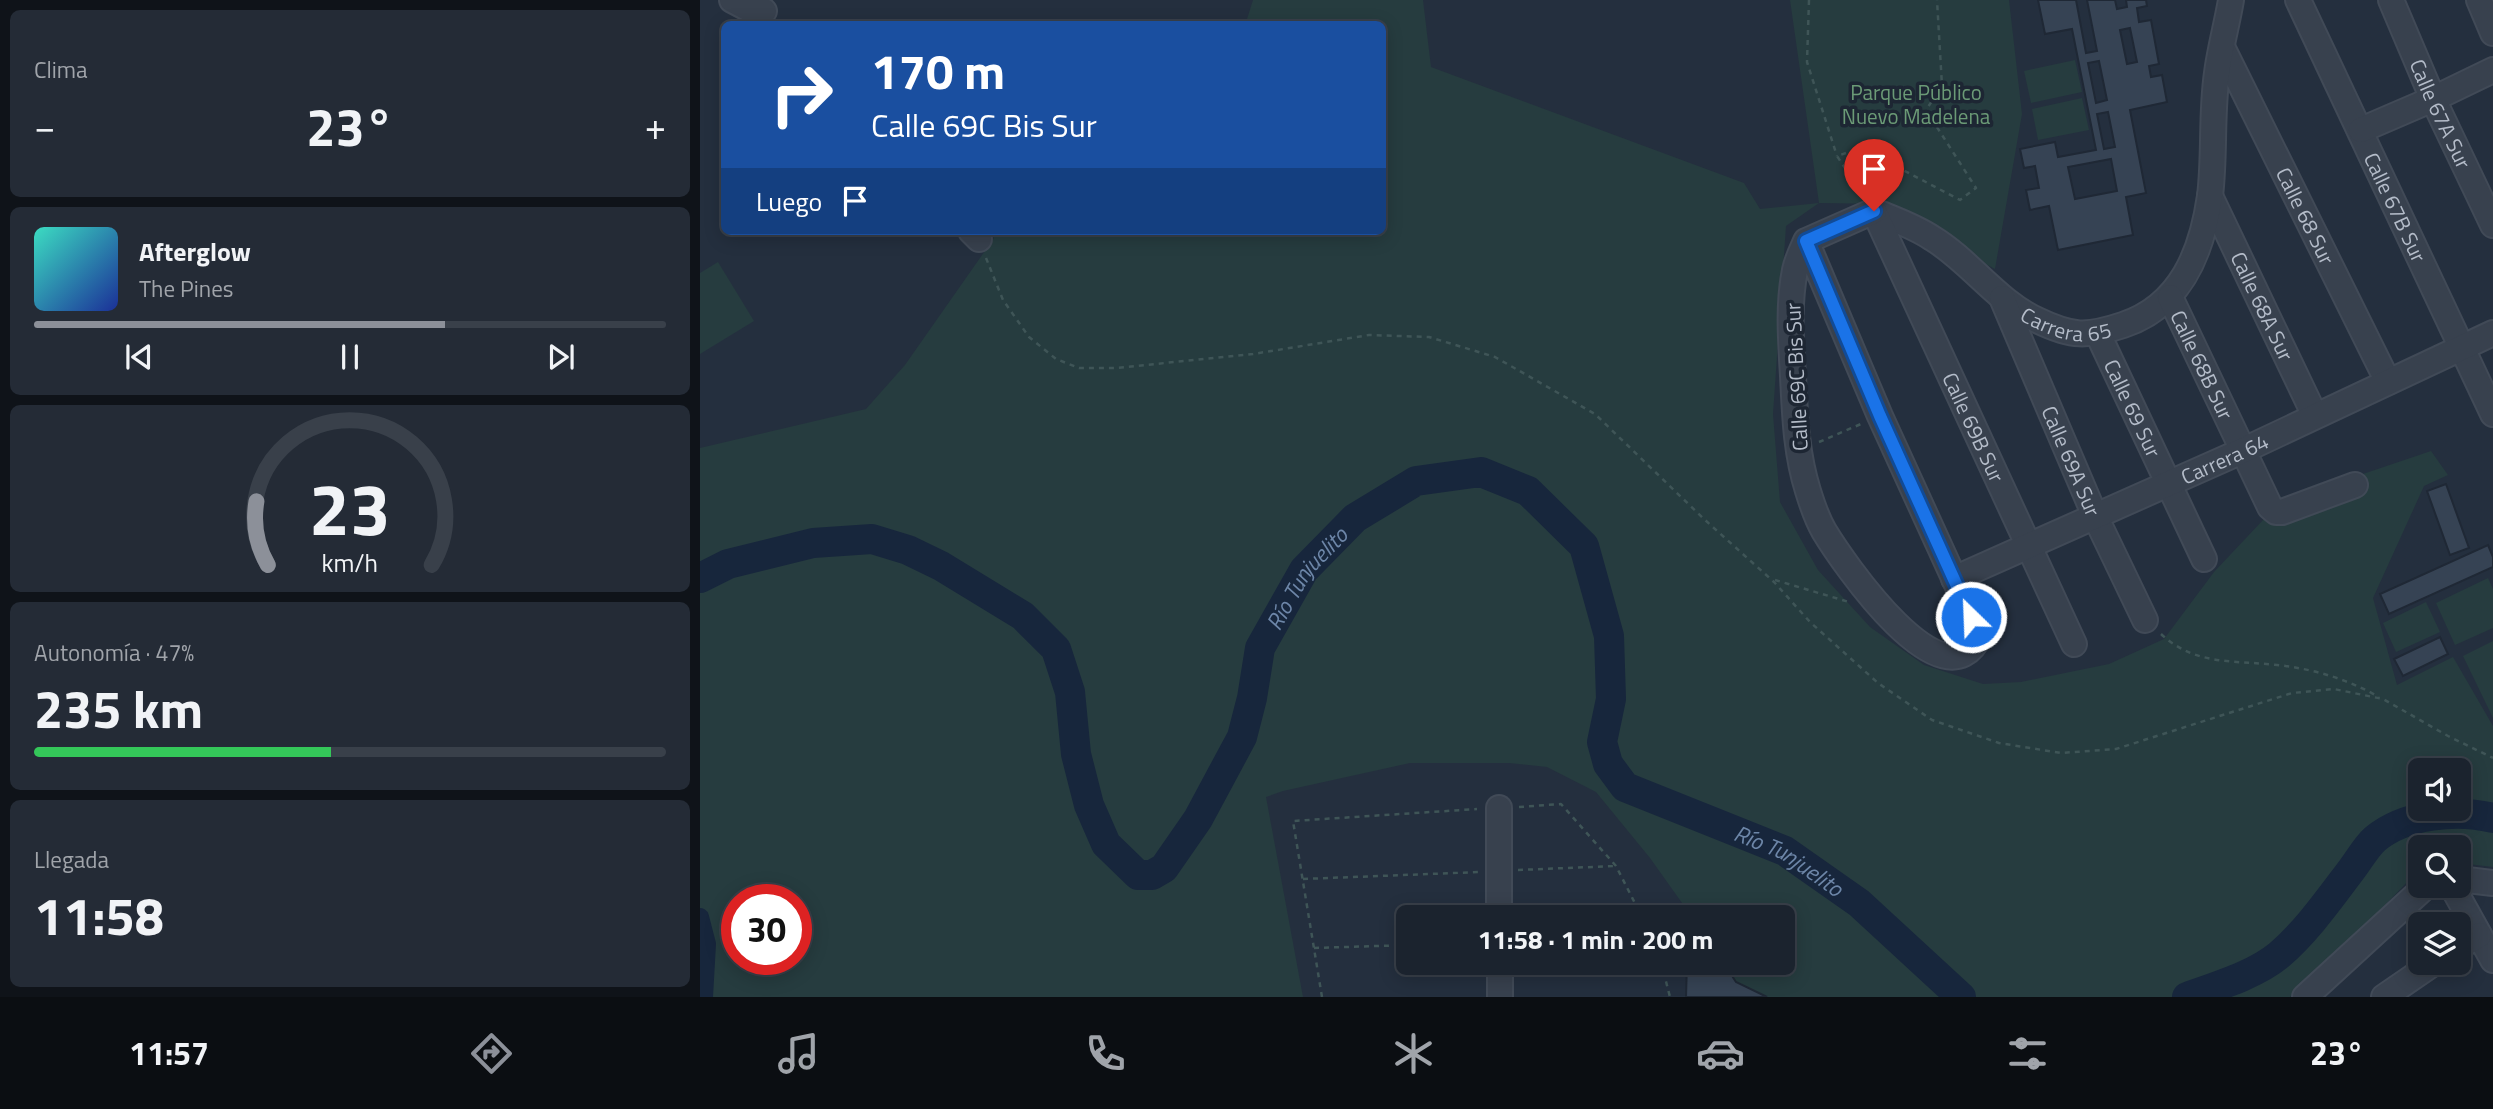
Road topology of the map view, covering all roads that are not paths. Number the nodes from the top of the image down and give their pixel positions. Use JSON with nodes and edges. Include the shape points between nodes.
{"nodes":[{"id":1,"x":732,"y":0,"type":"edge"},
{"id":2,"x":2231,"y":0,"type":"edge"},
{"id":3,"x":2298,"y":0,"type":"edge"},
{"id":4,"x":2391,"y":0,"type":"edge"},
{"id":5,"x":2479,"y":0,"type":"edge"},
{"id":6,"x":764,"y":12,"type":"edge"},
{"id":7,"x":2493,"y":33,"type":"edge"},
{"id":8,"x":2223,"y":49,"type":"junction"},
{"id":9,"x":2493,"y":70,"type":"edge"},
{"id":10,"x":2433,"y":99,"type":"junction"},
{"id":11,"x":2361,"y":130,"type":"junction"},
{"id":12,"x":2210,"y":195,"type":"junction"},
{"id":13,"x":1874,"y":211,"type":"junction"},
{"id":14,"x":2493,"y":225,"type":"edge"},
{"id":15,"x":1806,"y":241,"type":"junction"},
{"id":16,"x":2002,"y":298,"type":"junction"},
{"id":17,"x":2170,"y":298,"type":"junction"},
{"id":18,"x":2493,"y":333,"type":"edge"},
{"id":19,"x":2098,"y":334,"type":"junction"},
{"id":20,"x":2462,"y":348,"type":"junction"},
{"id":21,"x":2388,"y":382,"type":"junction"},
{"id":22,"x":2493,"y":414,"type":"edge"},
{"id":23,"x":2315,"y":416,"type":"junction"},
{"id":24,"x":2242,"y":451,"type":"junction"},
{"id":25,"x":2169,"y":483,"type":"junction"},
{"id":26,"x":2355,"y":485,"type":"dead end"},
{"id":27,"x":2095,"y":516,"type":"junction"},
{"id":28,"x":2027,"y":545,"type":"junction"},
{"id":29,"x":2204,"y":559,"type":"dead end"},
{"id":30,"x":1954,"y":579,"type":"junction"},
{"id":31,"x":2146,"y":620,"type":"road end"},
{"id":32,"x":2074,"y":644,"type":"dead end"},
{"id":33,"x":1499,"y":808,"type":"road end"},
{"id":34,"x":2471,"y":880,"type":"edge"},
{"id":35,"x":2493,"y":883,"type":"edge"},
{"id":36,"x":2413,"y":898,"type":"edge"},
{"id":37,"x":1500,"y":905,"type":"edge"},
{"id":38,"x":2471,"y":943,"type":"edge"},
{"id":39,"x":2493,"y":960,"type":"edge"},
{"id":40,"x":1500,"y":975,"type":"edge"},
{"id":41,"x":2416,"y":975,"type":"edge"},
{"id":42,"x":1500,"y":997,"type":"edge"},
{"id":43,"x":2305,"y":997,"type":"edge"},
{"id":44,"x":2384,"y":997,"type":"edge"}],
"edges":[{"from":1,"to":6,"type":"street"},
{"from":2,"to":8,"type":"street","name":"Carrera 65"},
{"from":3,"to":11,"type":"street","name":"Calle 67B Sur"},
{"from":4,"to":10,"type":"street","name":"Calle 67A Sur"},
{"from":5,"to":7,"type":"street"},
{"from":8,"to":12,"type":"street","name":"Carrera 65","via":[[2213,113]]},
{"from":8,"to":21,"type":"street","name":"Calle 68 Sur"},
{"from":9,"to":10,"type":"street"},
{"from":10,"to":11,"type":"street"},
{"from":10,"to":14,"type":"street","name":"Calle 67A Sur"},
{"from":11,"to":20,"type":"street","name":"Calle 67B Sur"},
{"from":12,"to":17,"type":"street","name":"Carrera 65","via":[[2197,251]]},
{"from":12,"to":23,"type":"street","name":"Calle 68A Sur"},
{"from":13,"to":15,"type":"street"},
{"from":13,"to":16,"type":"street","name":"Carrera 65","via":[[1934,238]]},
{"from":13,"to":28,"type":"street","name":"Calle 69B Sur"},
{"from":15,"to":30,"type":"street"},
{"from":15,"to":30,"type":"street","name":"Calle 69C Bis Sur","via":[[1795,267],[1790,311],[1797,452],[1823,529],[1883,612],[1935,654],[1966,653],[1980,635]]},
{"from":16,"to":19,"type":"street","name":"Carrera 65","via":[[2056,328]]},
{"from":16,"to":27,"type":"street","name":"Calle 69A Sur"},
{"from":17,"to":19,"type":"street","name":"Carrera 65","via":[[2138,320]]},
{"from":17,"to":24,"type":"street","name":"Calle 68B Sur"},
{"from":18,"to":20,"type":"street","name":"Carrera 64"},
{"from":19,"to":25,"type":"street","name":"Calle 69 Sur"},
{"from":20,"to":21,"type":"street","name":"Carrera 64"},
{"from":20,"to":22,"type":"street","name":"Calle 67B Sur"},
{"from":21,"to":23,"type":"street","name":"Carrera 64"},
{"from":23,"to":24,"type":"street","name":"Carrera 64"},
{"from":24,"to":25,"type":"street","name":"Carrera 64"},
{"from":24,"to":26,"type":"street","name":"Calle 68B Sur","via":[[2276,512]]},
{"from":25,"to":27,"type":"street","name":"Carrera 64"},
{"from":25,"to":29,"type":"street","name":"Calle 69 Sur"},
{"from":27,"to":28,"type":"street","name":"Carrera 64"},
{"from":27,"to":31,"type":"street","name":"Calle 69A Sur"},
{"from":28,"to":30,"type":"street","name":"Carrera 64"},
{"from":28,"to":32,"type":"street","name":"Calle 69B Sur"},
{"from":33,"to":37,"type":"street"},
{"from":34,"to":35,"type":"street"},
{"from":36,"to":43,"type":"street"},
{"from":38,"to":39,"type":"street"},
{"from":40,"to":42,"type":"street"},
{"from":41,"to":44,"type":"street"}]}
